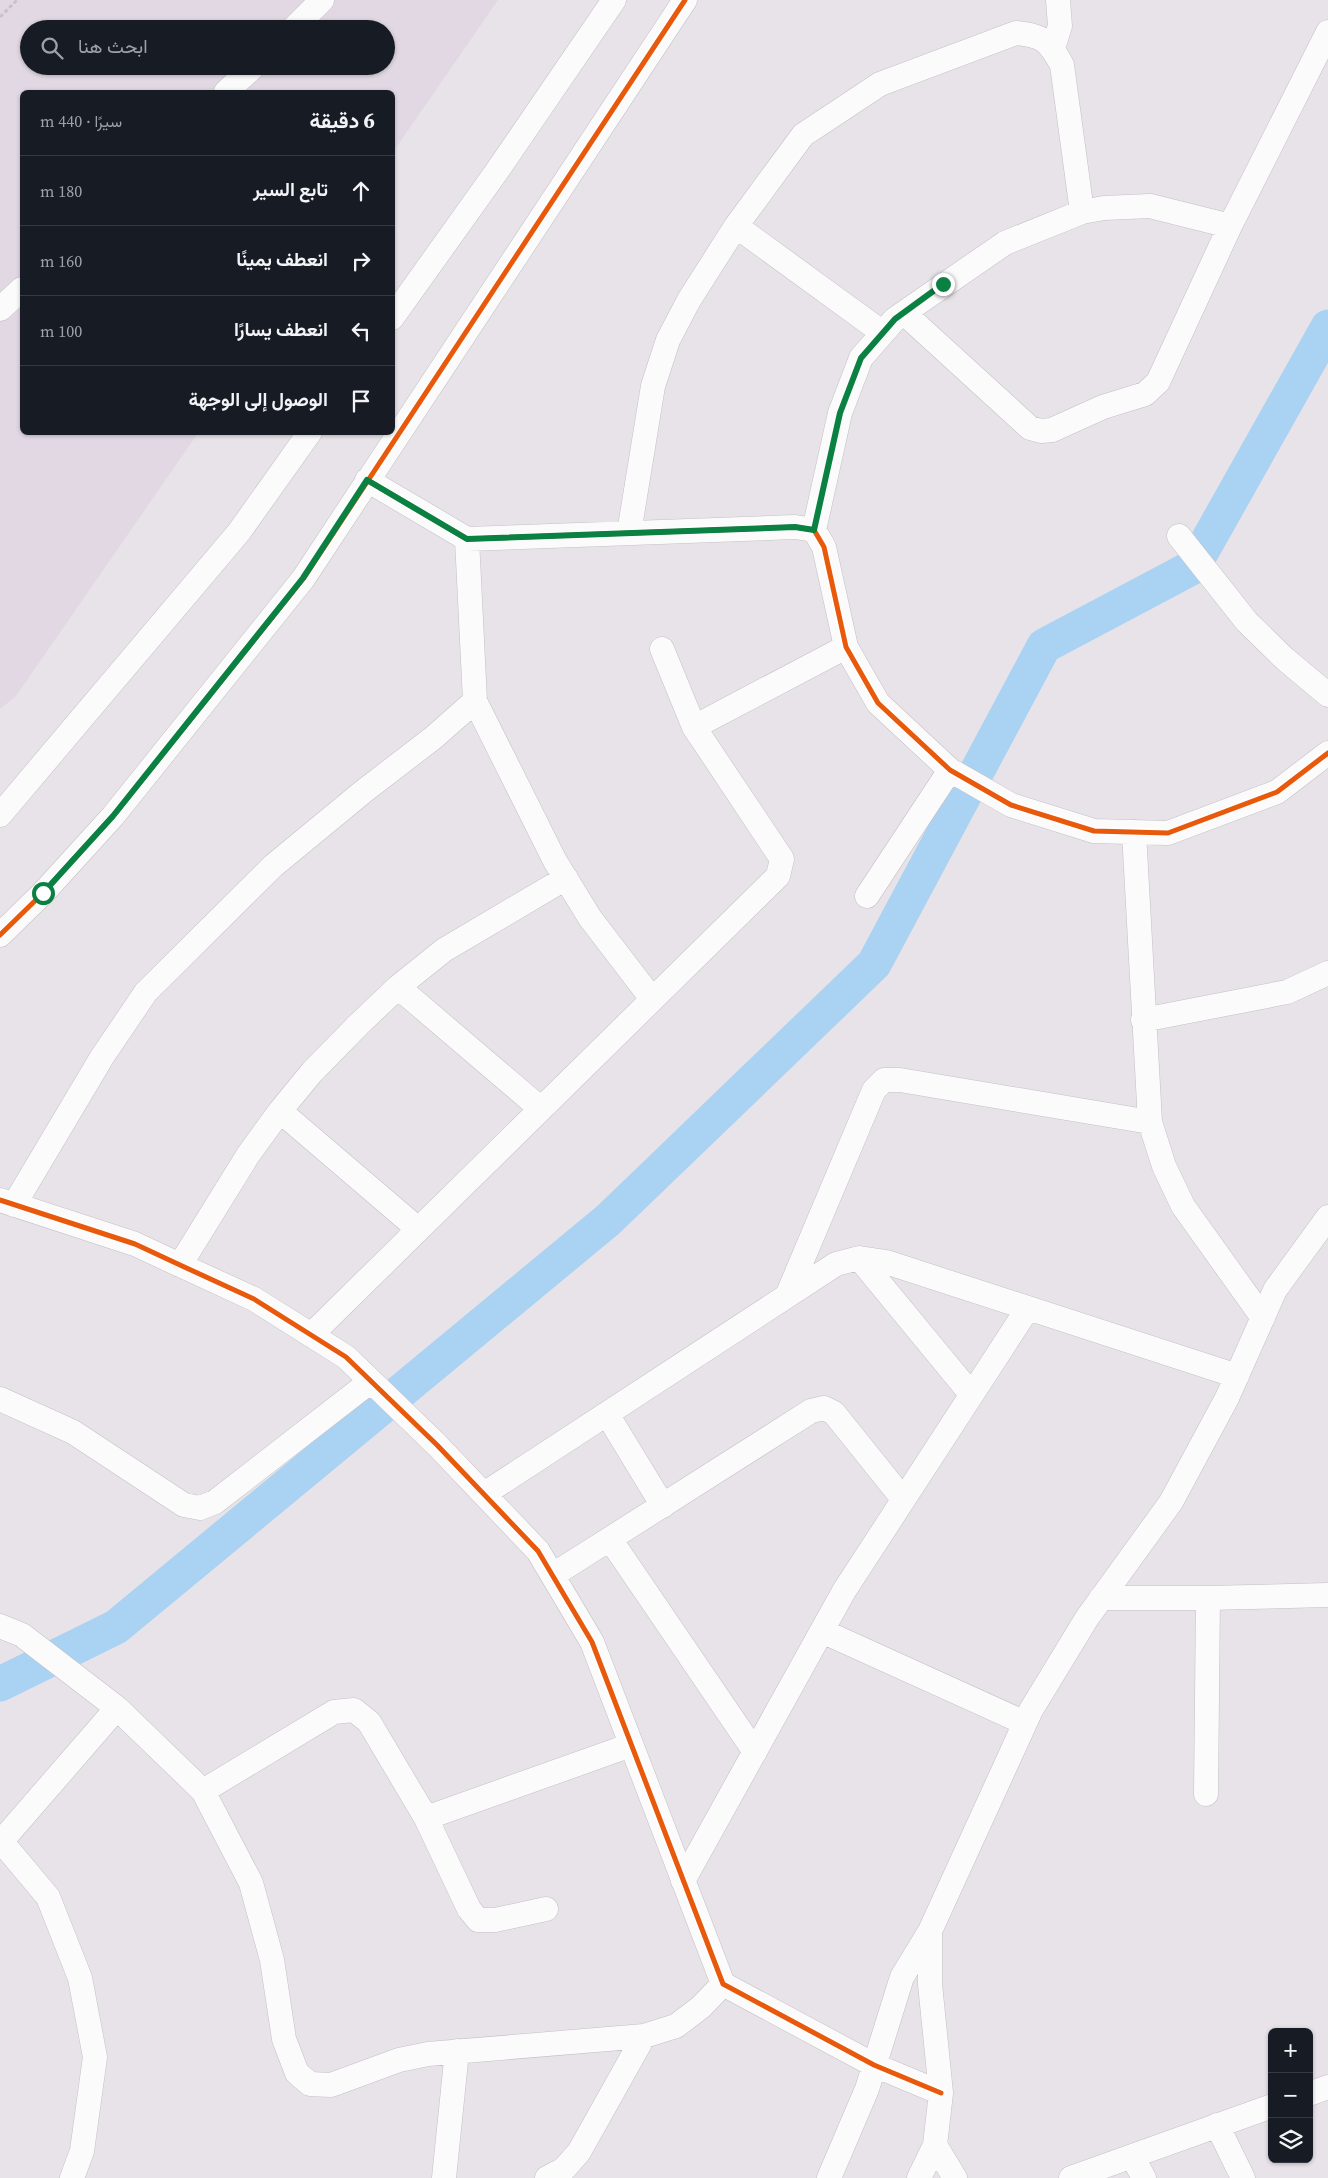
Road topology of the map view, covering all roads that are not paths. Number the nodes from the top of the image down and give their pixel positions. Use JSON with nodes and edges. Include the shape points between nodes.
{"nodes":[{"id":1,"x":322,"y":0,"type":"edge"},
{"id":2,"x":614,"y":0,"type":"edge"},
{"id":3,"x":685,"y":0,"type":"edge"},
{"id":4,"x":1058,"y":0,"type":"edge"},
{"id":5,"x":301,"y":20,"type":"edge"},
{"id":6,"x":1328,"y":32,"type":"edge"},
{"id":7,"x":1053,"y":48,"type":"junction"},
{"id":8,"x":244,"y":75,"type":"edge"},
{"id":9,"x":228,"y":90,"type":"edge"},
{"id":10,"x":1082,"y":212,"type":"junction"},
{"id":11,"x":736,"y":226,"type":"junction"},
{"id":12,"x":1230,"y":226,"type":"junction"},
{"id":13,"x":20,"y":291,"type":"edge"},
{"id":14,"x":0,"y":309,"type":"edge"},
{"id":15,"x":904,"y":313,"type":"junction"},
{"id":16,"x":395,"y":314,"type":"edge"},
{"id":17,"x":883,"y":333,"type":"junction"},
{"id":18,"x":308,"y":435,"type":"edge"},
{"id":19,"x":367,"y":480,"type":"junction"},
{"id":20,"x":814,"y":530,"type":"junction"},
{"id":21,"x":630,"y":533,"type":"junction"},
{"id":22,"x":1179,"y":536,"type":"dead end"},
{"id":23,"x":467,"y":539,"type":"junction"},
{"id":24,"x":846,"y":647,"type":"junction"},
{"id":25,"x":662,"y":649,"type":"dead end"},
{"id":26,"x":1328,"y":695,"type":"edge"},
{"id":27,"x":475,"y":701,"type":"junction"},
{"id":28,"x":694,"y":727,"type":"junction"},
{"id":29,"x":1328,"y":753,"type":"edge"},
{"id":30,"x":966,"y":780,"type":"junction"},
{"id":31,"x":0,"y":815,"type":"edge"},
{"id":32,"x":1134,"y":832,"type":"junction"},
{"id":33,"x":566,"y":878,"type":"junction"},
{"id":34,"x":868,"y":896,"type":"dead end"},
{"id":35,"x":0,"y":935,"type":"edge"},
{"id":36,"x":1328,"y":973,"type":"edge"},
{"id":37,"x":398,"y":986,"type":"junction"},
{"id":38,"x":652,"y":999,"type":"junction"},
{"id":39,"x":1143,"y":1020,"type":"junction"},
{"id":40,"x":541,"y":1109,"type":"junction"},
{"id":41,"x":280,"y":1111,"type":"junction"},
{"id":42,"x":1150,"y":1122,"type":"junction"},
{"id":43,"x":7,"y":1203,"type":"edge"},
{"id":44,"x":1328,"y":1217,"type":"edge"},
{"id":45,"x":418,"y":1229,"type":"junction"},
{"id":46,"x":859,"y":1258,"type":"junction"},
{"id":47,"x":180,"y":1264,"type":"junction"},
{"id":48,"x":787,"y":1296,"type":"junction"},
{"id":49,"x":1028,"y":1308,"type":"junction"},
{"id":50,"x":1263,"y":1318,"type":"junction"},
{"id":51,"x":311,"y":1335,"type":"junction"},
{"id":52,"x":1237,"y":1376,"type":"junction"},
{"id":53,"x":371,"y":1381,"type":"junction"},
{"id":54,"x":971,"y":1394,"type":"junction"},
{"id":55,"x":0,"y":1399,"type":"edge"},
{"id":56,"x":607,"y":1414,"type":"junction"},
{"id":57,"x":484,"y":1494,"type":"junction"},
{"id":58,"x":903,"y":1499,"type":"junction"},
{"id":59,"x":663,"y":1506,"type":"junction"},
{"id":60,"x":610,"y":1539,"type":"junction"},
{"id":61,"x":553,"y":1576,"type":"junction"},
{"id":62,"x":1328,"y":1594,"type":"edge"},
{"id":63,"x":1101,"y":1598,"type":"junction"},
{"id":64,"x":1208,"y":1598,"type":"junction"},
{"id":65,"x":0,"y":1626,"type":"edge"},
{"id":66,"x":822,"y":1631,"type":"junction"},
{"id":67,"x":118,"y":1708,"type":"junction"},
{"id":68,"x":1025,"y":1723,"type":"junction"},
{"id":69,"x":631,"y":1745,"type":"junction"},
{"id":70,"x":755,"y":1752,"type":"junction"},
{"id":71,"x":203,"y":1791,"type":"junction"},
{"id":72,"x":1206,"y":1794,"type":"dead end"},
{"id":73,"x":426,"y":1818,"type":"junction"},
{"id":74,"x":1,"y":1842,"type":"edge"},
{"id":75,"x":683,"y":1881,"type":"junction"},
{"id":76,"x":546,"y":1909,"type":"dead end"},
{"id":77,"x":930,"y":1931,"type":"junction"},
{"id":78,"x":723,"y":1984,"type":"junction"},
{"id":79,"x":644,"y":2036,"type":"junction"},
{"id":80,"x":457,"y":2051,"type":"junction"},
{"id":81,"x":874,"y":2065,"type":"junction"},
{"id":82,"x":1328,"y":2088,"type":"edge"},
{"id":83,"x":941,"y":2093,"type":"junction"},
{"id":84,"x":1313,"y":2093,"type":"edge"},
{"id":85,"x":1268,"y":2107,"type":"edge"},
{"id":86,"x":1217,"y":2124,"type":"junction"},
{"id":87,"x":935,"y":2145,"type":"junction"},
{"id":88,"x":1132,"y":2156,"type":"junction"},
{"id":89,"x":72,"y":2178,"type":"edge"},
{"id":90,"x":448,"y":2178,"type":"edge"},
{"id":91,"x":547,"y":2178,"type":"edge"},
{"id":92,"x":828,"y":2178,"type":"edge"},
{"id":93,"x":919,"y":2178,"type":"edge"},
{"id":94,"x":955,"y":2178,"type":"edge"},
{"id":95,"x":1071,"y":2178,"type":"edge"},
{"id":96,"x":1144,"y":2178,"type":"edge"},
{"id":97,"x":1243,"y":2178,"type":"edge"}],
"edges":[{"from":1,"to":5,"type":"street"},
{"from":2,"to":16,"type":"street"},
{"from":3,"to":19,"type":"street"},
{"from":4,"to":7,"type":"street","via":[[1060,26]]},
{"from":6,"to":12,"type":"street"},
{"from":7,"to":10,"type":"street","via":[[1062,65]]},
{"from":7,"to":11,"type":"street","via":[[1038,35],[1016,33],[880,84],[803,136]]},
{"from":8,"to":9,"type":"street"},
{"from":10,"to":12,"type":"street","via":[[1150,206]]},
{"from":10,"to":15,"type":"street","via":[[1005,243]]},
{"from":11,"to":17,"type":"street"},
{"from":11,"to":21,"type":"street","via":[[668,340],[653,386]]},
{"from":12,"to":15,"type":"street","via":[[1158,382],[1144,394],[1103,407],[1052,430],[1030,428]]},
{"from":13,"to":14,"type":"street"},
{"from":15,"to":17,"type":"street"},
{"from":17,"to":20,"type":"street","via":[[861,358],[840,413]]},
{"from":18,"to":31,"type":"street","via":[[239,532]]},
{"from":19,"to":23,"type":"street"},
{"from":19,"to":35,"type":"street","via":[[303,578],[113,816]]},
{"from":20,"to":21,"type":"street","via":[[795,527]]},
{"from":20,"to":24,"type":"street","via":[[824,547]]},
{"from":21,"to":23,"type":"street"},
{"from":22,"to":26,"type":"street","via":[[1247,622]]},
{"from":23,"to":27,"type":"street"},
{"from":24,"to":28,"type":"street"},
{"from":24,"to":30,"type":"street","via":[[878,703]]},
{"from":25,"to":28,"type":"street"},
{"from":27,"to":33,"type":"street"},
{"from":27,"to":43,"type":"street","via":[[273,866],[146,992]]},
{"from":28,"to":38,"type":"street","via":[[782,859],[778,876]]},
{"from":29,"to":32,"type":"street","via":[[1277,792],[1168,833]]},
{"from":30,"to":32,"type":"street","via":[[1012,805],[1094,831]]},
{"from":30,"to":34,"type":"street"},
{"from":32,"to":39,"type":"street"},
{"from":33,"to":37,"type":"street","via":[[444,950]]},
{"from":33,"to":38,"type":"street","via":[[590,918]]},
{"from":36,"to":39,"type":"street","via":[[1287,992]]},
{"from":37,"to":40,"type":"street"},
{"from":37,"to":41,"type":"street","via":[[312,1072]]},
{"from":38,"to":40,"type":"street"},
{"from":39,"to":42,"type":"street"},
{"from":40,"to":45,"type":"street"},
{"from":41,"to":45,"type":"street"},
{"from":41,"to":47,"type":"street","via":[[248,1155]]},
{"from":42,"to":48,"type":"street","via":[[884,1080],[874,1090]]},
{"from":42,"to":50,"type":"street","via":[[1164,1166],[1183,1206]]},
{"from":43,"to":47,"type":"street","via":[[136,1244]]},
{"from":44,"to":50,"type":"street","via":[[1275,1290]]},
{"from":45,"to":51,"type":"street"},
{"from":46,"to":48,"type":"street","via":[[836,1264]]},
{"from":46,"to":49,"type":"street","via":[[886,1262]]},
{"from":46,"to":54,"type":"street"},
{"from":47,"to":51,"type":"street","via":[[254,1299]]},
{"from":48,"to":56,"type":"street"},
{"from":49,"to":52,"type":"street"},
{"from":49,"to":54,"type":"street"},
{"from":50,"to":52,"type":"street"},
{"from":51,"to":53,"type":"street","via":[[346,1357]]},
{"from":52,"to":63,"type":"street","via":[[1171,1502]]},
{"from":53,"to":55,"type":"street","via":[[215,1502],[200,1508],[184,1505],[73,1432]]},
{"from":53,"to":57,"type":"street"},
{"from":54,"to":58,"type":"street"},
{"from":56,"to":57,"type":"street"},
{"from":56,"to":59,"type":"street"},
{"from":57,"to":61,"type":"street","via":[[538,1551]]},
{"from":58,"to":59,"type":"street","via":[[834,1413],[824,1408],[811,1411]]},
{"from":58,"to":66,"type":"street"},
{"from":59,"to":60,"type":"street"},
{"from":60,"to":61,"type":"street"},
{"from":60,"to":70,"type":"street"},
{"from":61,"to":69,"type":"street","via":[[592,1642]]},
{"from":62,"to":64,"type":"street"},
{"from":63,"to":64,"type":"street"},
{"from":63,"to":68,"type":"street"},
{"from":64,"to":72,"type":"street"},
{"from":65,"to":67,"type":"street","via":[[22,1634]]},
{"from":66,"to":68,"type":"street"},
{"from":66,"to":70,"type":"street"},
{"from":67,"to":71,"type":"street"},
{"from":67,"to":74,"type":"street"},
{"from":68,"to":77,"type":"street"},
{"from":69,"to":73,"type":"street"},
{"from":69,"to":75,"type":"street"},
{"from":70,"to":75,"type":"street"},
{"from":71,"to":73,"type":"street","via":[[334,1712],[354,1710],[369,1722]]},
{"from":71,"to":80,"type":"street","via":[[251,1883],[272,1960],[284,2039],[297,2074],[310,2084],[331,2085],[399,2060]]},
{"from":73,"to":76,"type":"street","via":[[469,1909],[478,1920],[495,1920]]},
{"from":74,"to":89,"type":"street","via":[[48,1897],[80,1978],[95,2057],[82,2151]]},
{"from":75,"to":78,"type":"street"},
{"from":77,"to":81,"type":"street","via":[[902,1977]]},
{"from":77,"to":83,"type":"street","via":[[930,1984]]},
{"from":78,"to":79,"type":"street","via":[[676,2026]]},
{"from":78,"to":81,"type":"street"},
{"from":79,"to":80,"type":"street"},
{"from":79,"to":91,"type":"street","via":[[580,2152],[564,2169]]},
{"from":80,"to":90,"type":"street"},
{"from":81,"to":83,"type":"street"},
{"from":81,"to":92,"type":"street"},
{"from":82,"to":84,"type":"street"},
{"from":83,"to":87,"type":"street"},
{"from":85,"to":86,"type":"street"},
{"from":86,"to":88,"type":"street"},
{"from":86,"to":97,"type":"street"},
{"from":87,"to":93,"type":"street"},
{"from":87,"to":94,"type":"street"},
{"from":88,"to":95,"type":"street"},
{"from":88,"to":96,"type":"street"}]}
